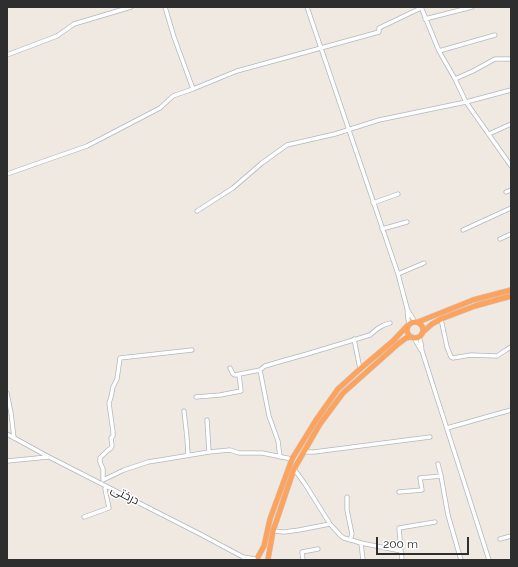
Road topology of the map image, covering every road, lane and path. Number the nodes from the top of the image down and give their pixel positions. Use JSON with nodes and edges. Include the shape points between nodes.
{"nodes":[{"id":1,"x":131,"y":7,"type":"edge"},
{"id":2,"x":165,"y":7,"type":"edge"},
{"id":3,"x":307,"y":7,"type":"edge"},
{"id":4,"x":421,"y":7,"type":"edge"},
{"id":5,"x":472,"y":7,"type":"edge"},
{"id":6,"x":425,"y":19,"type":"junction"},
{"id":7,"x":495,"y":35,"type":"dead end"},
{"id":8,"x":322,"y":48,"type":"junction"},
{"id":9,"x":439,"y":51,"type":"junction"},
{"id":10,"x":7,"y":55,"type":"edge"},
{"id":11,"x":511,"y":58,"type":"edge"},
{"id":12,"x":455,"y":79,"type":"junction"},
{"id":13,"x":193,"y":89,"type":"junction"},
{"id":14,"x":511,"y":90,"type":"edge"},
{"id":15,"x":466,"y":102,"type":"junction"},
{"id":16,"x":511,"y":124,"type":"edge"},
{"id":17,"x":348,"y":129,"type":"junction"},
{"id":18,"x":489,"y":134,"type":"junction"},
{"id":19,"x":511,"y":165,"type":"edge"},
{"id":20,"x":7,"y":174,"type":"edge"},
{"id":21,"x":511,"y":190,"type":"edge"},
{"id":22,"x":506,"y":192,"type":"dead end"},
{"id":23,"x":398,"y":194,"type":"dead end"},
{"id":24,"x":373,"y":203,"type":"junction"},
{"id":25,"x":511,"y":208,"type":"edge"},
{"id":26,"x":197,"y":211,"type":"dead end"},
{"id":27,"x":407,"y":222,"type":"dead end"},
{"id":28,"x":382,"y":229,"type":"junction"},
{"id":29,"x":463,"y":230,"type":"dead end"},
{"id":30,"x":511,"y":234,"type":"edge"},
{"id":31,"x":500,"y":239,"type":"dead end"},
{"id":32,"x":424,"y":263,"type":"dead end"},
{"id":33,"x":398,"y":274,"type":"junction"},
{"id":34,"x":511,"y":290,"type":"edge"},
{"id":35,"x":511,"y":296,"type":"edge"},
{"id":36,"x":407,"y":308,"type":"junction"},
{"id":37,"x":441,"y":319,"type":"junction"},
{"id":38,"x":416,"y":322,"type":"junction"},
{"id":39,"x":390,"y":323,"type":"dead end"},
{"id":40,"x":408,"y":325,"type":"junction"},
{"id":41,"x":423,"y":332,"type":"junction"},
{"id":42,"x":419,"y":337,"type":"junction"},
{"id":43,"x":412,"y":338,"type":"junction"},
{"id":44,"x":354,"y":339,"type":"junction"},
{"id":45,"x":511,"y":347,"type":"edge"},
{"id":46,"x":192,"y":350,"type":"dead end"},
{"id":47,"x":422,"y":351,"type":"junction"},
{"id":48,"x":230,"y":368,"type":"dead end"},
{"id":49,"x":360,"y":369,"type":"junction"},
{"id":50,"x":260,"y":370,"type":"junction"},
{"id":51,"x":239,"y":375,"type":"junction"},
{"id":52,"x":7,"y":393,"type":"edge"},
{"id":53,"x":196,"y":397,"type":"dead end"},
{"id":54,"x":511,"y":410,"type":"edge"},
{"id":55,"x":184,"y":411,"type":"dead end"},
{"id":56,"x":207,"y":420,"type":"dead end"},
{"id":57,"x":447,"y":428,"type":"junction"},
{"id":58,"x":7,"y":434,"type":"edge"},
{"id":59,"x":430,"y":437,"type":"dead end"},
{"id":60,"x":14,"y":438,"type":"junction"},
{"id":61,"x":209,"y":452,"type":"junction"},
{"id":62,"x":303,"y":452,"type":"junction"},
{"id":63,"x":188,"y":455,"type":"junction"},
{"id":64,"x":49,"y":457,"type":"junction"},
{"id":65,"x":280,"y":457,"type":"junction"},
{"id":66,"x":292,"y":459,"type":"junction"},
{"id":67,"x":7,"y":461,"type":"edge"},
{"id":68,"x":438,"y":464,"type":"dead end"},
{"id":69,"x":294,"y":469,"type":"junction"},
{"id":70,"x":441,"y":476,"type":"junction"},
{"id":71,"x":102,"y":481,"type":"junction"},
{"id":72,"x":106,"y":486,"type":"junction"},
{"id":73,"x":399,"y":492,"type":"dead end"},
{"id":74,"x":347,"y":497,"type":"dead end"},
{"id":75,"x":84,"y":517,"type":"dead end"},
{"id":76,"x":435,"y":522,"type":"dead end"},
{"id":77,"x":330,"y":524,"type":"junction"},
{"id":78,"x":273,"y":531,"type":"junction"},
{"id":79,"x":511,"y":536,"type":"edge"},
{"id":80,"x":500,"y":539,"type":"dead end"},
{"id":81,"x":350,"y":540,"type":"junction"},
{"id":82,"x":361,"y":543,"type":"junction"},
{"id":83,"x":318,"y":549,"type":"dead end"},
{"id":84,"x":401,"y":551,"type":"junction"},
{"id":85,"x":245,"y":559,"type":"edge"},
{"id":86,"x":256,"y":559,"type":"edge"},
{"id":87,"x":268,"y":560,"type":"edge"},
{"id":88,"x":303,"y":560,"type":"edge"},
{"id":89,"x":363,"y":560,"type":"edge"},
{"id":90,"x":402,"y":560,"type":"edge"},
{"id":91,"x":461,"y":560,"type":"edge"},
{"id":92,"x":489,"y":560,"type":"edge"}],
"edges":[{"from":1,"to":10,"type":"street","via":[[74,24],[57,36]]},
{"from":2,"to":13,"type":"street"},
{"from":3,"to":8,"type":"street"},
{"from":4,"to":6,"type":"street"},
{"from":4,"to":8,"type":"street","via":[[379,28],[379,32]]},
{"from":5,"to":6,"type":"street"},
{"from":6,"to":9,"type":"street"},
{"from":7,"to":9,"type":"street"},
{"from":8,"to":13,"type":"street","via":[[236,71]]},
{"from":8,"to":17,"type":"street"},
{"from":9,"to":12,"type":"street"},
{"from":11,"to":12,"type":"street","via":[[495,59]]},
{"from":12,"to":15,"type":"street"},
{"from":13,"to":20,"type":"street","via":[[173,96],[160,108],[87,146]]},
{"from":14,"to":15,"type":"street"},
{"from":15,"to":17,"type":"street"},
{"from":15,"to":18,"type":"street"},
{"from":16,"to":18,"type":"street"},
{"from":17,"to":24,"type":"street"},
{"from":17,"to":26,"type":"street","via":[[287,145],[233,188]]},
{"from":18,"to":19,"type":"street"},
{"from":21,"to":22,"type":"street"},
{"from":23,"to":24,"type":"street"},
{"from":24,"to":28,"type":"street"},
{"from":25,"to":29,"type":"street"},
{"from":27,"to":28,"type":"street"},
{"from":28,"to":33,"type":"street"},
{"from":30,"to":31,"type":"street"},
{"from":32,"to":33,"type":"street"},
{"from":33,"to":36,"type":"street"},
{"from":34,"to":38,"type":"highway","via":[[473,300]]},
{"from":35,"to":37,"type":"highway"},
{"from":36,"to":38,"type":"street"},
{"from":36,"to":40,"type":"street"},
{"from":37,"to":41,"type":"highway"},
{"from":37,"to":45,"type":"street","via":[[451,357],[497,356]]},
{"from":38,"to":40,"type":"highway"},
{"from":38,"to":41,"type":"highway","via":[[422,326]]},
{"from":39,"to":44,"type":"street","via":[[370,335]]},
{"from":40,"to":43,"type":"highway","via":[[407,332]]},
{"from":40,"to":49,"type":"highway"},
{"from":41,"to":42,"type":"highway"},
{"from":42,"to":43,"type":"highway"},
{"from":42,"to":47,"type":"street"},
{"from":43,"to":47,"type":"street"},
{"from":43,"to":62,"type":"highway","via":[[406,338],[398,344],[343,393]]},
{"from":44,"to":49,"type":"street"},
{"from":44,"to":50,"type":"street","via":[[265,366]]},
{"from":46,"to":71,"type":"street","via":[[120,358],[117,379],[109,403],[112,446],[100,458],[103,469]]},
{"from":47,"to":57,"type":"street"},
{"from":48,"to":51,"type":"street","via":[[234,375]]},
{"from":49,"to":66,"type":"highway","via":[[338,389]]},
{"from":50,"to":51,"type":"street"},
{"from":50,"to":65,"type":"street"},
{"from":51,"to":53,"type":"street","via":[[241,391]]},
{"from":52,"to":60,"type":"street"},
{"from":54,"to":57,"type":"street"},
{"from":55,"to":63,"type":"street"},
{"from":56,"to":61,"type":"street"},
{"from":57,"to":92,"type":"street"},
{"from":58,"to":60,"type":"street","name":"درختی"},
{"from":59,"to":62,"type":"street"},
{"from":60,"to":64,"type":"street","name":"درختی"},
{"from":61,"to":63,"type":"street"},
{"from":61,"to":65,"type":"street","via":[[230,450]]},
{"from":62,"to":69,"type":"highway"},
{"from":63,"to":71,"type":"street","via":[[148,462]]},
{"from":64,"to":67,"type":"street"},
{"from":64,"to":71,"type":"street","name":"درختی"},
{"from":65,"to":66,"type":"street"},
{"from":66,"to":86,"type":"highway","via":[[270,519],[264,546]]},
{"from":68,"to":70,"type":"street"},
{"from":69,"to":77,"type":"street"},
{"from":69,"to":78,"type":"highway"},
{"from":70,"to":73,"type":"street","via":[[420,478],[422,490]]},
{"from":70,"to":91,"type":"street","via":[[448,515]]},
{"from":71,"to":72,"type":"street","name":"درختی"},
{"from":72,"to":75,"type":"street","via":[[109,508]]},
{"from":72,"to":85,"type":"street","name":"درختی"},
{"from":74,"to":81,"type":"street","via":[[352,534]]},
{"from":76,"to":84,"type":"street","via":[[399,528]]},
{"from":77,"to":78,"type":"street","via":[[284,532]]},
{"from":77,"to":81,"type":"street","via":[[341,536]]},
{"from":78,"to":87,"type":"highway"},
{"from":79,"to":80,"type":"street"},
{"from":81,"to":82,"type":"street"},
{"from":82,"to":84,"type":"street"},
{"from":82,"to":89,"type":"street"},
{"from":83,"to":88,"type":"street","via":[[302,552]]},
{"from":84,"to":90,"type":"street"},
{"from":85,"to":86,"type":"street","name":"درختی"},
{"from":86,"to":87,"type":"highway","via":[[261,557]]}]}
